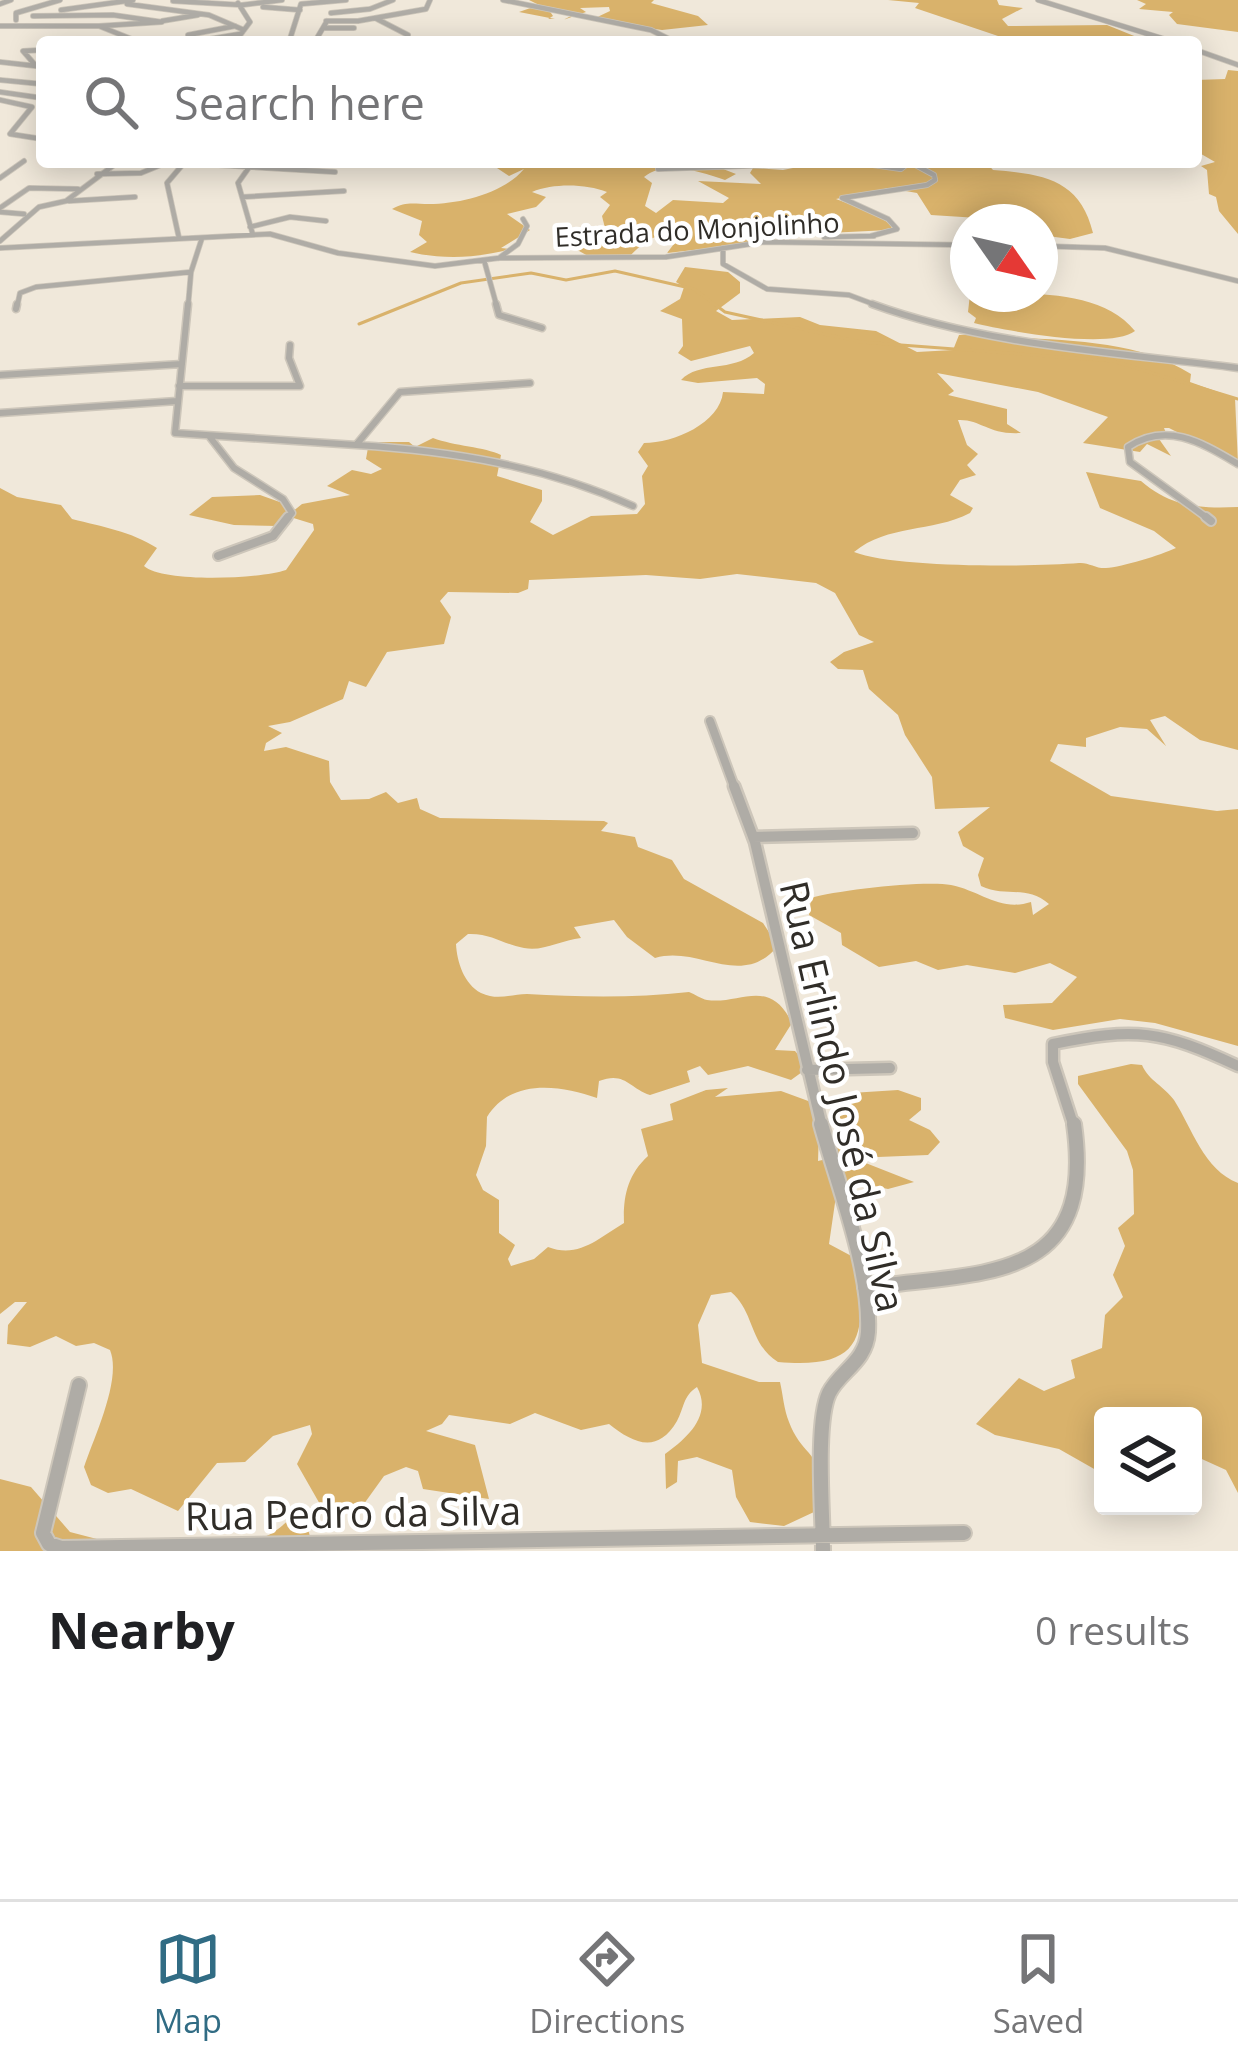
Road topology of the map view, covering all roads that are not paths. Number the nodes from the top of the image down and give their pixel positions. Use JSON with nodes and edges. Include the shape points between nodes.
{"nodes":[{"id":1,"x":10,"y":0,"type":"edge"},
{"id":2,"x":60,"y":0,"type":"edge"},
{"id":3,"x":98,"y":0,"type":"edge"},
{"id":4,"x":133,"y":0,"type":"edge"},
{"id":5,"x":177,"y":0,"type":"edge"},
{"id":6,"x":282,"y":0,"type":"edge"},
{"id":7,"x":346,"y":0,"type":"edge"},
{"id":8,"x":393,"y":0,"type":"edge"},
{"id":9,"x":430,"y":0,"type":"edge"},
{"id":10,"x":503,"y":0,"type":"edge"},
{"id":11,"x":1038,"y":0,"type":"edge"},
{"id":12,"x":260,"y":1,"type":"edge"},
{"id":13,"x":337,"y":1,"type":"edge"},
{"id":14,"x":118,"y":3,"type":"junction"},
{"id":15,"x":240,"y":3,"type":"edge"},
{"id":16,"x":0,"y":4,"type":"edge"},
{"id":17,"x":302,"y":4,"type":"edge"},
{"id":18,"x":87,"y":7,"type":"junction"},
{"id":19,"x":59,"y":11,"type":"junction"},
{"id":20,"x":331,"y":13,"type":"junction"},
{"id":21,"x":205,"y":14,"type":"junction"},
{"id":22,"x":113,"y":15,"type":"junction"},
{"id":23,"x":33,"y":16,"type":"junction"},
{"id":24,"x":377,"y":19,"type":"junction"},
{"id":25,"x":16,"y":20,"type":"junction"},
{"id":26,"x":161,"y":21,"type":"junction"},
{"id":27,"x":358,"y":21,"type":"junction"},
{"id":28,"x":296,"y":23,"type":"junction"},
{"id":29,"x":0,"y":24,"type":"edge"},
{"id":30,"x":326,"y":24,"type":"junction"},
{"id":31,"x":99,"y":26,"type":"junction"},
{"id":32,"x":236,"y":26,"type":"junction"},
{"id":33,"x":354,"y":28,"type":"junction"},
{"id":34,"x":242,"y":32,"type":"junction"},
{"id":35,"x":188,"y":34,"type":"dead end"},
{"id":36,"x":125,"y":36,"type":"edge"},
{"id":37,"x":222,"y":36,"type":"edge"},
{"id":38,"x":239,"y":36,"type":"edge"},
{"id":39,"x":291,"y":36,"type":"edge"},
{"id":40,"x":318,"y":36,"type":"edge"},
{"id":41,"x":355,"y":36,"type":"edge"},
{"id":42,"x":402,"y":36,"type":"edge"},
{"id":43,"x":664,"y":36,"type":"edge"},
{"id":44,"x":1155,"y":36,"type":"edge"},
{"id":45,"x":36,"y":50,"type":"edge"},
{"id":46,"x":1202,"y":52,"type":"edge"},
{"id":47,"x":0,"y":64,"type":"edge"},
{"id":48,"x":1238,"y":65,"type":"edge"},
{"id":49,"x":36,"y":66,"type":"edge"},
{"id":50,"x":36,"y":66,"type":"edge"},
{"id":51,"x":36,"y":74,"type":"edge"},
{"id":52,"x":0,"y":80,"type":"edge"},
{"id":53,"x":36,"y":83,"type":"edge"},
{"id":54,"x":0,"y":96,"type":"edge"},
{"id":55,"x":36,"y":98,"type":"edge"},
{"id":56,"x":36,"y":140,"type":"edge"},
{"id":57,"x":36,"y":146,"type":"edge"},
{"id":58,"x":30,"y":150,"type":"dead end"},
{"id":59,"x":3,"y":163,"type":"dead end"},
{"id":60,"x":108,"y":168,"type":"edge"},
{"id":61,"x":150,"y":168,"type":"edge"},
{"id":62,"x":180,"y":168,"type":"edge"},
{"id":63,"x":248,"y":168,"type":"edge"},
{"id":64,"x":292,"y":168,"type":"edge"},
{"id":65,"x":686,"y":168,"type":"edge"},
{"id":66,"x":922,"y":168,"type":"edge"},
{"id":67,"x":658,"y":169,"type":"dead end"},
{"id":68,"x":334,"y":172,"type":"dead end"},
{"id":69,"x":97,"y":174,"type":"junction"},
{"id":70,"x":2,"y":176,"type":"edge"},
{"id":71,"x":127,"y":185,"type":"dead end"},
{"id":72,"x":80,"y":189,"type":"junction"},
{"id":73,"x":344,"y":191,"type":"dead end"},
{"id":74,"x":135,"y":197,"type":"dead end"},
{"id":75,"x":242,"y":197,"type":"junction"},
{"id":76,"x":14,"y":198,"type":"junction"},
{"id":77,"x":111,"y":199,"type":"junction"},
{"id":78,"x":46,"y":201,"type":"dead end"},
{"id":79,"x":66,"y":201,"type":"junction"},
{"id":80,"x":0,"y":210,"type":"edge"},
{"id":81,"x":24,"y":214,"type":"dead end"},
{"id":82,"x":524,"y":218,"type":"dead end"},
{"id":83,"x":326,"y":220,"type":"dead end"},
{"id":84,"x":251,"y":231,"type":"junction"},
{"id":85,"x":179,"y":238,"type":"junction"},
{"id":86,"x":202,"y":238,"type":"junction"},
{"id":87,"x":764,"y":242,"type":"junction"},
{"id":88,"x":0,"y":245,"type":"edge"},
{"id":89,"x":950,"y":245,"type":"edge"},
{"id":90,"x":1058,"y":246,"type":"edge"},
{"id":91,"x":723,"y":248,"type":"junction"},
{"id":92,"x":499,"y":258,"type":"junction"},
{"id":93,"x":484,"y":260,"type":"junction"},
{"id":94,"x":191,"y":272,"type":"junction"},
{"id":95,"x":1238,"y":281,"type":"edge"},
{"id":96,"x":16,"y":309,"type":"dead end"},
{"id":97,"x":542,"y":328,"type":"dead end"},
{"id":98,"x":290,"y":345,"type":"dead end"},
{"id":99,"x":182,"y":364,"type":"junction"},
{"id":100,"x":1238,"y":368,"type":"edge"},
{"id":101,"x":0,"y":375,"type":"edge"},
{"id":102,"x":530,"y":382,"type":"dead end"},
{"id":103,"x":178,"y":386,"type":"junction"},
{"id":104,"x":177,"y":401,"type":"junction"},
{"id":105,"x":0,"y":412,"type":"edge"},
{"id":106,"x":209,"y":436,"type":"junction"},
{"id":107,"x":356,"y":445,"type":"junction"},
{"id":108,"x":1238,"y":464,"type":"edge"},
{"id":109,"x":633,"y":506,"type":"dead end"},
{"id":110,"x":1210,"y":521,"type":"dead end"},
{"id":111,"x":218,"y":556,"type":"dead end"},
{"id":112,"x":710,"y":721,"type":"dead end"},
{"id":113,"x":914,"y":833,"type":"dead end"},
{"id":114,"x":753,"y":837,"type":"junction"},
{"id":115,"x":1238,"y":1066,"type":"edge"},
{"id":116,"x":890,"y":1068,"type":"dead end"},
{"id":117,"x":807,"y":1070,"type":"junction"},
{"id":118,"x":865,"y":1288,"type":"junction"},
{"id":119,"x":80,"y":1385,"type":"dead end"},
{"id":120,"x":964,"y":1533,"type":"dead end"},
{"id":121,"x":823,"y":1544,"type":"edge"},
{"id":122,"x":400,"y":1548,"type":"edge"}],
"edges":[{"from":1,"to":16,"type":"street"},
{"from":2,"to":25,"type":"street","via":[[29,6]]},
{"from":3,"to":19,"type":"street"},
{"from":4,"to":14,"type":"street"},
{"from":5,"to":14,"type":"street"},
{"from":5,"to":15,"type":"street"},
{"from":6,"to":12,"type":"street"},
{"from":7,"to":13,"type":"street"},
{"from":8,"to":20,"type":"street"},
{"from":9,"to":24,"type":"street","via":[[420,11]]},
{"from":10,"to":43,"type":"street"},
{"from":11,"to":44,"type":"street"},
{"from":12,"to":15,"type":"street"},
{"from":13,"to":17,"type":"street"},
{"from":13,"to":20,"type":"street"},
{"from":14,"to":18,"type":"street"},
{"from":14,"to":21,"type":"street"},
{"from":15,"to":17,"type":"street"},
{"from":15,"to":34,"type":"street","via":[[250,21]]},
{"from":17,"to":28,"type":"street"},
{"from":18,"to":19,"type":"street"},
{"from":18,"to":22,"type":"street"},
{"from":19,"to":23,"type":"street"},
{"from":20,"to":30,"type":"street"},
{"from":21,"to":26,"type":"street"},
{"from":21,"to":32,"type":"street"},
{"from":22,"to":23,"type":"street"},
{"from":22,"to":26,"type":"street"},
{"from":23,"to":25,"type":"street"},
{"from":24,"to":27,"type":"street"},
{"from":24,"to":42,"type":"street"},
{"from":25,"to":29,"type":"street"},
{"from":26,"to":31,"type":"street"},
{"from":27,"to":30,"type":"street"},
{"from":27,"to":33,"type":"street"},
{"from":28,"to":30,"type":"street"},
{"from":28,"to":39,"type":"street"},
{"from":29,"to":31,"type":"street"},
{"from":30,"to":33,"type":"street"},
{"from":30,"to":40,"type":"street"},
{"from":31,"to":36,"type":"street"},
{"from":32,"to":34,"type":"street"},
{"from":32,"to":35,"type":"street"},
{"from":33,"to":41,"type":"street"},
{"from":34,"to":37,"type":"street"},
{"from":34,"to":38,"type":"street"},
{"from":45,"to":49,"type":"street","via":[[23,51]]},
{"from":46,"to":48,"type":"street"},
{"from":47,"to":50,"type":"street"},
{"from":47,"to":51,"type":"street"},
{"from":52,"to":53,"type":"street"},
{"from":54,"to":55,"type":"street"},
{"from":54,"to":56,"type":"street","via":[[32,107],[10,134]]},
{"from":57,"to":58,"type":"street"},
{"from":59,"to":70,"type":"street","via":[[21,163]]},
{"from":60,"to":69,"type":"street"},
{"from":61,"to":69,"type":"street"},
{"from":62,"to":85,"type":"street","via":[[167,183]]},
{"from":63,"to":75,"type":"street","via":[[238,180]]},
{"from":64,"to":68,"type":"street"},
{"from":65,"to":67,"type":"street"},
{"from":66,"to":87,"type":"street","via":[[933,182],[842,199],[887,219],[897,229],[893,236]]},
{"from":69,"to":72,"type":"street"},
{"from":71,"to":77,"type":"street"},
{"from":72,"to":76,"type":"street","via":[[34,187]]},
{"from":72,"to":79,"type":"street"},
{"from":73,"to":75,"type":"street"},
{"from":74,"to":77,"type":"street"},
{"from":75,"to":84,"type":"street"},
{"from":76,"to":78,"type":"street"},
{"from":76,"to":80,"type":"street"},
{"from":77,"to":79,"type":"street"},
{"from":79,"to":88,"type":"street","via":[[39,207]]},
{"from":80,"to":81,"type":"street"},
{"from":82,"to":92,"type":"street","via":[[518,244]]},
{"from":83,"to":84,"type":"street","via":[[290,217]]},
{"from":84,"to":86,"type":"street","name":"Estrada do Monjolinho"},
{"from":84,"to":93,"type":"street","name":"Estrada do Monjolinho","via":[[435,266]]},
{"from":85,"to":86,"type":"street","name":"Estrada do Monjolinho"},
{"from":85,"to":88,"type":"street","name":"Estrada do Monjolinho"},
{"from":86,"to":94,"type":"street"},
{"from":87,"to":89,"type":"street","name":"Estrada do Monjolinho"},
{"from":87,"to":91,"type":"street","name":"Estrada do Monjolinho"},
{"from":90,"to":95,"type":"street","via":[[1099,247]]},
{"from":91,"to":92,"type":"street","name":"Estrada do Monjolinho","via":[[666,257]]},
{"from":91,"to":100,"type":"street","via":[[723,264],[767,289],[849,295],[1002,336]]},
{"from":92,"to":93,"type":"street","name":"Estrada do Monjolinho"},
{"from":93,"to":97,"type":"street","via":[[499,315]]},
{"from":94,"to":96,"type":"street","via":[[28,288]]},
{"from":94,"to":99,"type":"street"},
{"from":98,"to":103,"type":"street","via":[[300,386]]},
{"from":99,"to":101,"type":"street"},
{"from":99,"to":103,"type":"street"},
{"from":102,"to":107,"type":"street","via":[[398,393]]},
{"from":103,"to":104,"type":"street"},
{"from":104,"to":105,"type":"street"},
{"from":104,"to":106,"type":"street","via":[[174,431]]},
{"from":106,"to":107,"type":"street"},
{"from":106,"to":111,"type":"street","via":[[234,468],[292,513],[273,536]]},
{"from":107,"to":109,"type":"street","via":[[485,456]]},
{"from":108,"to":110,"type":"street","via":[[1177,433],[1151,434],[1128,447],[1130,462]]},
{"from":112,"to":114,"type":"street","name":"Rua Erlindo José da Silva"},
{"from":113,"to":114,"type":"street"},
{"from":114,"to":117,"type":"street","name":"Rua Erlindo José da Silva"},
{"from":115,"to":118,"type":"street","via":[[1168,1033],[1127,1028],[1053,1044],[1050,1061],[1072,1110],[1076,1193],[1054,1242],[1025,1262]]},
{"from":116,"to":117,"type":"street"},
{"from":117,"to":118,"type":"street","name":"Rua Erlindo José da Silva"},
{"from":118,"to":121,"type":"street","name":"Rua Erlindo José da Silva","via":[[868,1337],[829,1394]]},
{"from":119,"to":122,"type":"street","name":"Rua Pedro da Silva","via":[[45,1519],[49,1544]]},
{"from":120,"to":121,"type":"street","name":"Rua Pedro da Silva"},
{"from":121,"to":122,"type":"street","name":"Rua Pedro da Silva"}]}
